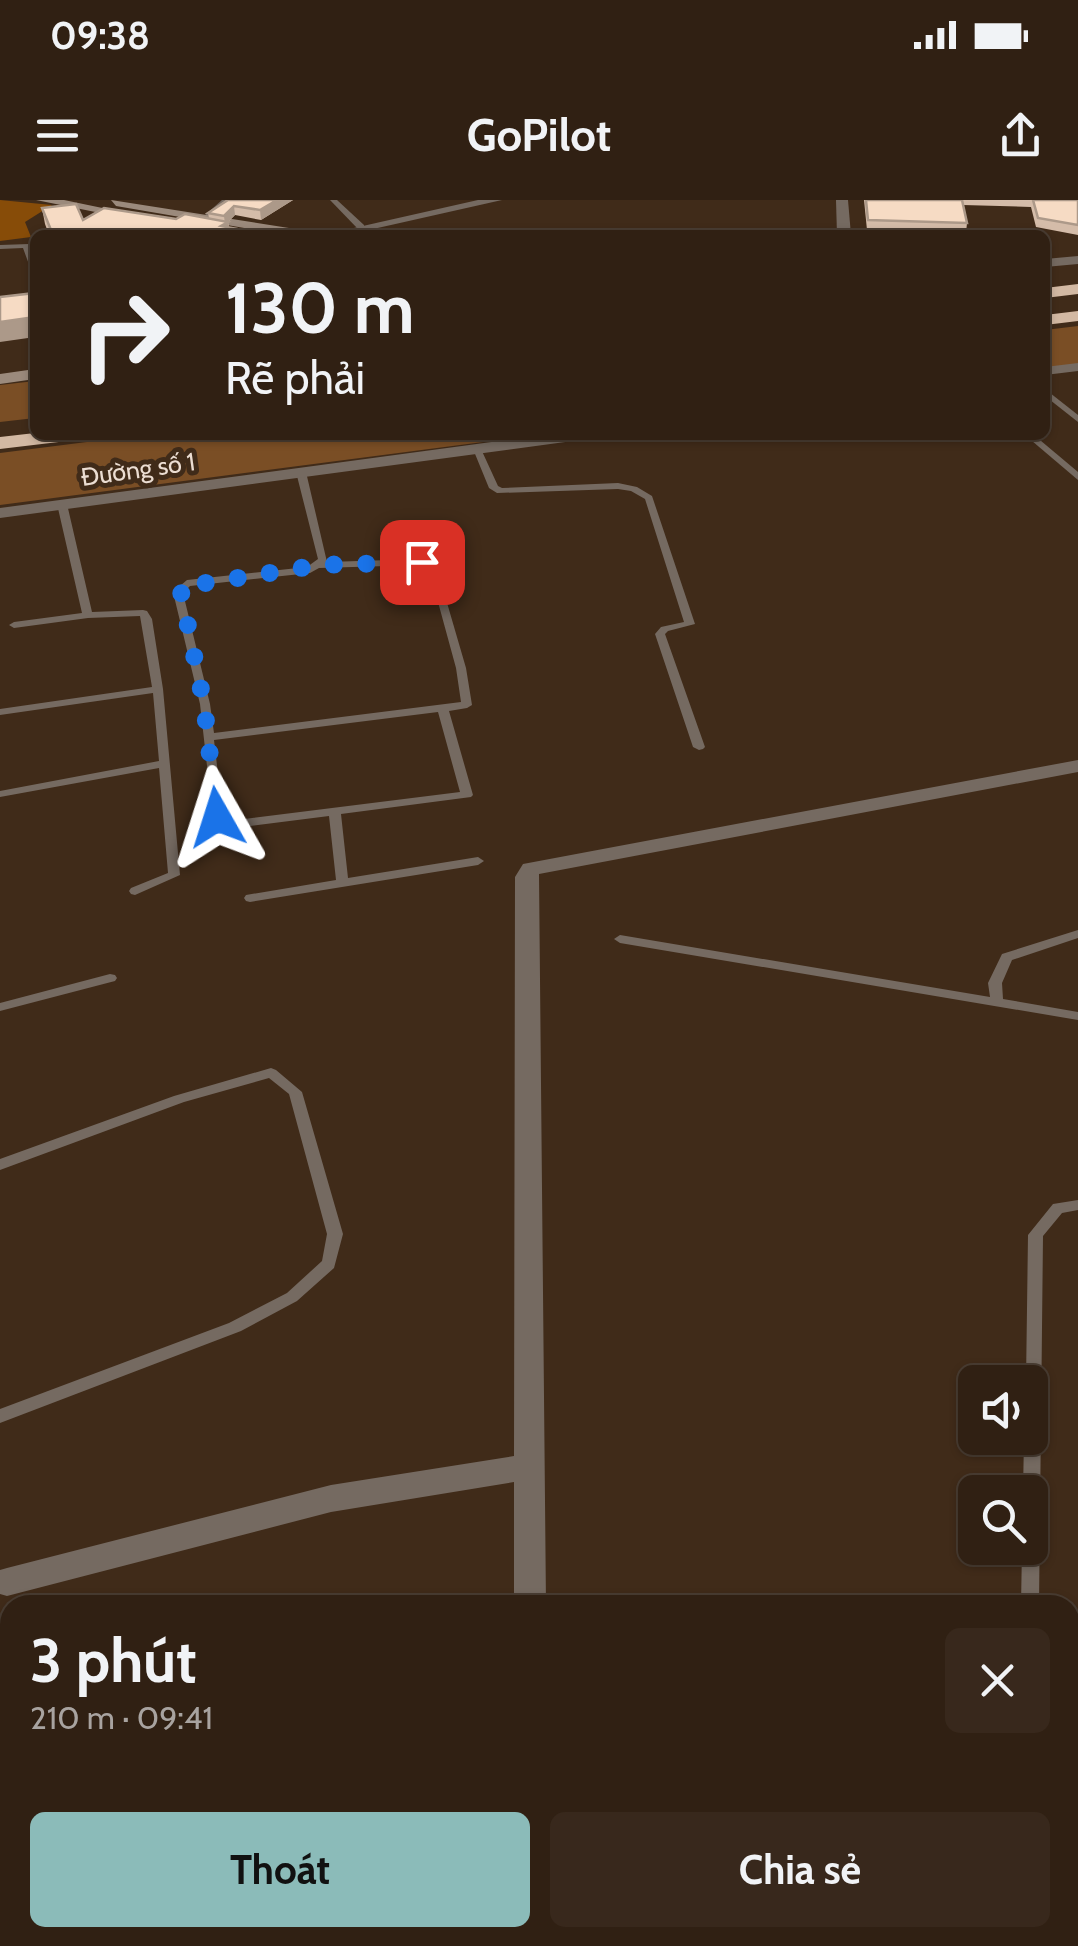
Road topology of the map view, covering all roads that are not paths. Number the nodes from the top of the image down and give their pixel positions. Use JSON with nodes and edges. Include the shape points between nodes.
{"nodes":[{"id":1,"x":42,"y":200,"type":"edge"},
{"id":2,"x":102,"y":200,"type":"edge"},
{"id":3,"x":226,"y":200,"type":"edge"},
{"id":4,"x":333,"y":200,"type":"edge"},
{"id":5,"x":496,"y":200,"type":"edge"},
{"id":6,"x":842,"y":200,"type":"edge"},
{"id":7,"x":446,"y":204,"type":"edge"},
{"id":8,"x":206,"y":218,"type":"junction"},
{"id":9,"x":356,"y":228,"type":"joint"},
{"id":10,"x":222,"y":230,"type":"edge"},
{"id":11,"x":278,"y":230,"type":"edge"},
{"id":12,"x":844,"y":230,"type":"edge"},
{"id":13,"x":0,"y":247,"type":"edge"},
{"id":14,"x":30,"y":257,"type":"edge"},
{"id":15,"x":1078,"y":289,"type":"edge"},
{"id":16,"x":1050,"y":293,"type":"edge"},
{"id":17,"x":1050,"y":293,"type":"edge"},
{"id":18,"x":1078,"y":298,"type":"edge"},
{"id":19,"x":1078,"y":307,"type":"edge"},
{"id":20,"x":1050,"y":310,"type":"edge"},
{"id":21,"x":1078,"y":316,"type":"edge"},
{"id":22,"x":1050,"y":319,"type":"edge"},
{"id":23,"x":1078,"y":367,"type":"edge"},
{"id":24,"x":1050,"y":370,"type":"edge"},
{"id":25,"x":30,"y":375,"type":"edge"},
{"id":26,"x":0,"y":379,"type":"edge"},
{"id":27,"x":1050,"y":396,"type":"edge"},
{"id":28,"x":1078,"y":419,"type":"edge"},
{"id":29,"x":30,"y":429,"type":"edge"},
{"id":30,"x":0,"y":432,"type":"edge"},
{"id":31,"x":30,"y":440,"type":"edge"},
{"id":32,"x":543,"y":440,"type":"edge"},
{"id":33,"x":1035,"y":440,"type":"edge"},
{"id":34,"x":0,"y":444,"type":"edge"},
{"id":35,"x":476,"y":449,"type":"junction"},
{"id":36,"x":301,"y":472,"type":"junction"},
{"id":37,"x":1078,"y":477,"type":"edge"},
{"id":38,"x":62,"y":504,"type":"junction"},
{"id":39,"x":0,"y":513,"type":"edge"},
{"id":40,"x":320,"y":565,"type":"junction"},
{"id":41,"x":88,"y":615,"type":"junction"},
{"id":42,"x":14,"y":625,"type":"dead end"},
{"id":43,"x":158,"y":689,"type":"junction"},
{"id":44,"x":443,"y":710,"type":"junction"},
{"id":45,"x":0,"y":712,"type":"edge"},
{"id":46,"x":208,"y":737,"type":"junction"},
{"id":47,"x":699,"y":747,"type":"dead end"},
{"id":48,"x":165,"y":762,"type":"junction"},
{"id":49,"x":1078,"y":766,"type":"edge"},
{"id":50,"x":0,"y":794,"type":"edge"},
{"id":51,"x":335,"y":812,"type":"junction"},
{"id":52,"x":478,"y":861,"type":"dead end"},
{"id":53,"x":342,"y":882,"type":"junction"},
{"id":54,"x":135,"y":890,"type":"dead end"},
{"id":55,"x":250,"y":898,"type":"dead end"},
{"id":56,"x":1078,"y":934,"type":"edge"},
{"id":57,"x":620,"y":939,"type":"dead end"},
{"id":58,"x":110,"y":978,"type":"dead end"},
{"id":59,"x":997,"y":1002,"type":"junction"},
{"id":60,"x":0,"y":1007,"type":"edge"},
{"id":61,"x":1078,"y":1016,"type":"edge"},
{"id":62,"x":0,"y":1165,"type":"edge"},
{"id":63,"x":1078,"y":1205,"type":"edge"},
{"id":64,"x":0,"y":1416,"type":"edge"},
{"id":65,"x":529,"y":1467,"type":"junction"},
{"id":66,"x":7,"y":1582,"type":"dead end"},
{"id":67,"x":530,"y":1595,"type":"edge"},
{"id":68,"x":1030,"y":1595,"type":"edge"}],
"edges":[{"from":1,"to":10,"type":"street"},
{"from":2,"to":8,"type":"street"},
{"from":3,"to":8,"type":"lane"},
{"from":4,"to":9,"type":"lane"},
{"from":5,"to":7,"type":"street"},
{"from":6,"to":12,"type":"street"},
{"from":7,"to":9,"type":"street"},
{"from":8,"to":11,"type":"street"},
{"from":13,"to":14,"type":"lane","via":[[26,246]]},
{"from":15,"to":16,"type":"highway"},
{"from":17,"to":18,"type":"highway"},
{"from":19,"to":20,"type":"highway"},
{"from":21,"to":22,"type":"highway"},
{"from":23,"to":24,"type":"street"},
{"from":25,"to":26,"type":"street"},
{"from":27,"to":28,"type":"lane"},
{"from":29,"to":30,"type":"highway"},
{"from":31,"to":34,"type":"highway"},
{"from":32,"to":35,"type":"street","name":"Đường số 1"},
{"from":33,"to":37,"type":"lane"},
{"from":35,"to":36,"type":"street","name":"Đường số 1"},
{"from":35,"to":47,"type":"lane","via":[[500,491],[618,486],[649,498],[690,624],[660,634]]},
{"from":36,"to":38,"type":"street","name":"Đường số 1"},
{"from":36,"to":40,"type":"lane"},
{"from":38,"to":39,"type":"street","name":"Đường số 1"},
{"from":38,"to":41,"type":"lane"},
{"from":40,"to":44,"type":"lane","via":[[434,567],[467,705]]},
{"from":40,"to":46,"type":"lane","via":[[180,587]]},
{"from":41,"to":42,"type":"lane"},
{"from":41,"to":43,"type":"lane","via":[[142,613]]},
{"from":43,"to":45,"type":"lane"},
{"from":43,"to":48,"type":"lane"},
{"from":44,"to":46,"type":"lane"},
{"from":44,"to":51,"type":"lane","via":[[468,795]]},
{"from":46,"to":51,"type":"lane","via":[[220,822]]},
{"from":48,"to":50,"type":"lane"},
{"from":48,"to":54,"type":"lane","via":[[174,875]]},
{"from":49,"to":65,"type":"street","via":[[531,869]]},
{"from":51,"to":53,"type":"lane"},
{"from":52,"to":53,"type":"lane"},
{"from":53,"to":55,"type":"lane"},
{"from":56,"to":59,"type":"lane","via":[[1008,958],[996,983]]},
{"from":57,"to":59,"type":"lane"},
{"from":58,"to":60,"type":"lane"},
{"from":59,"to":61,"type":"lane"},
{"from":62,"to":64,"type":"lane","via":[[179,1099],[272,1073],[295,1092],[335,1234],[329,1264],[292,1297],[235,1327]]},
{"from":63,"to":68,"type":"lane","via":[[1058,1208],[1036,1234]]},
{"from":65,"to":66,"type":"street","via":[[440,1475],[332,1498]]},
{"from":65,"to":67,"type":"street"}]}
